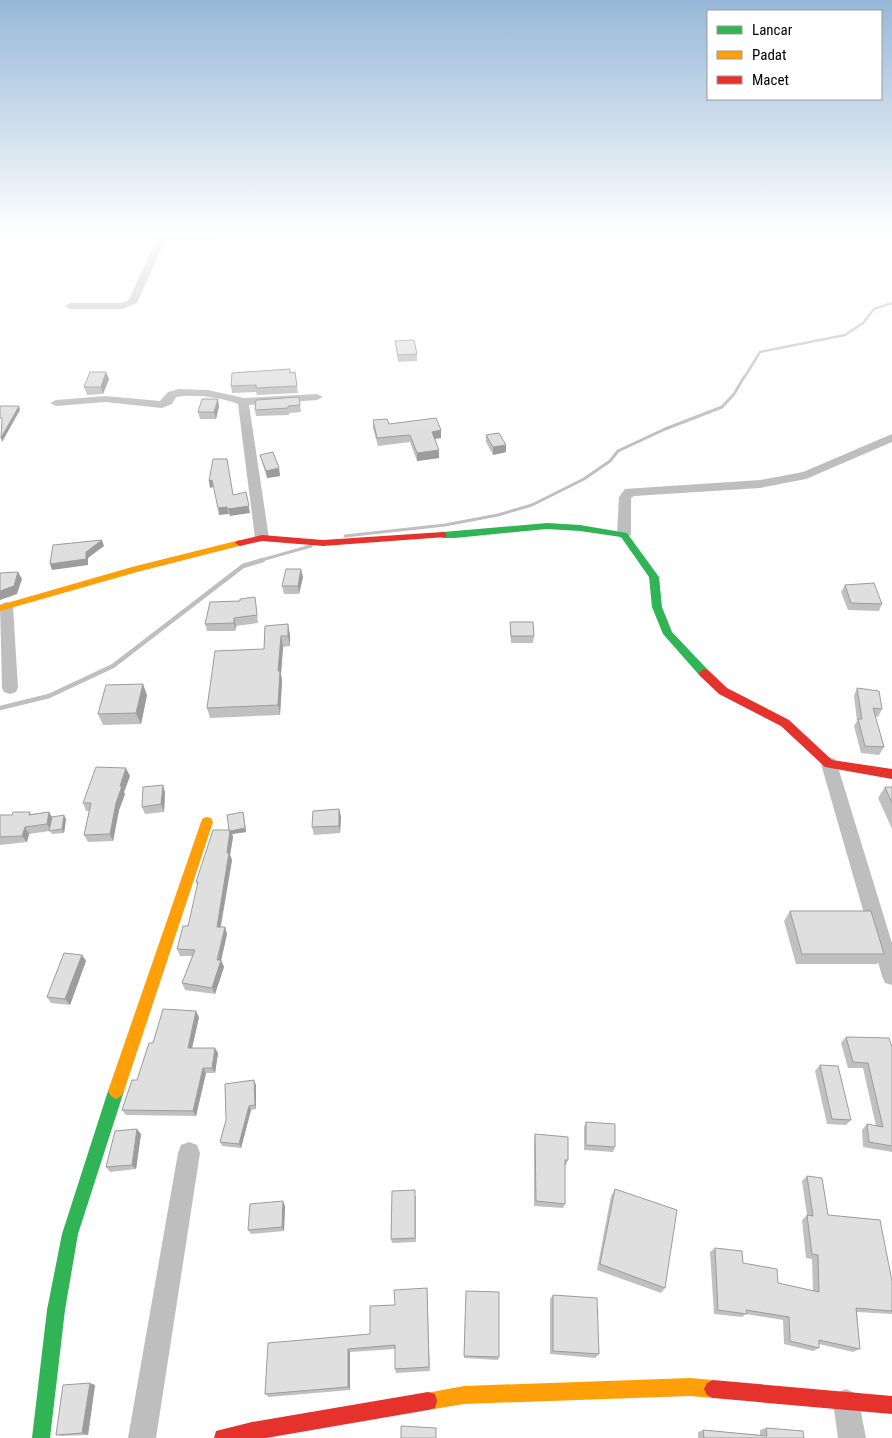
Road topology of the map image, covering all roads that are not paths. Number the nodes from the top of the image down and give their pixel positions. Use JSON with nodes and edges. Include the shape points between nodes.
{"nodes":[{"id":1,"x":134,"y":299,"type":"edge"},
{"id":2,"x":70,"y":306,"type":"dead end"},
{"id":3,"x":317,"y":397,"type":"dead end"},
{"id":4,"x":244,"y":402,"type":"junction"},
{"id":5,"x":56,"y":403,"type":"dead end"},
{"id":6,"x":892,"y":438,"type":"edge"},
{"id":7,"x":624,"y":535,"type":"junction"},
{"id":8,"x":262,"y":538,"type":"junction"},
{"id":9,"x":3,"y":608,"type":"edge"},
{"id":10,"x":10,"y":688,"type":"dead end"},
{"id":11,"x":829,"y":764,"type":"junction"},
{"id":12,"x":892,"y":774,"type":"edge"},
{"id":13,"x":207,"y":822,"type":"dead end"},
{"id":14,"x":892,"y":976,"type":"edge"},
{"id":15,"x":189,"y":1153,"type":"dead end"},
{"id":16,"x":846,"y":1402,"type":"junction"},
{"id":17,"x":892,"y":1405,"type":"edge"},
{"id":18,"x":229,"y":1437,"type":"edge"},
{"id":19,"x":41,"y":1438,"type":"edge"},
{"id":20,"x":142,"y":1438,"type":"edge"},
{"id":21,"x":852,"y":1438,"type":"edge"}],
"edges":[{"from":1,"to":2,"type":"street","via":[[132,304],[122,306]]},
{"from":3,"to":4,"type":"street"},
{"from":4,"to":5,"type":"street","via":[[223,396],[181,392],[172,394],[162,405],[105,399]]},
{"from":4,"to":8,"type":"street"},
{"from":6,"to":7,"type":"street","via":[[806,475],[760,484],[630,492],[624,497]]},
{"from":7,"to":8,"type":"street","via":[[588,528],[536,526],[465,535],[323,544]]},
{"from":7,"to":11,"type":"street","via":[[654,577],[657,607],[668,634],[695,665],[723,692],[786,723]]},
{"from":8,"to":9,"type":"street","via":[[135,568]]},
{"from":9,"to":10,"type":"street"},
{"from":11,"to":12,"type":"street"},
{"from":11,"to":14,"type":"street"},
{"from":13,"to":19,"type":"street","via":[[70,1234],[56,1310]]},
{"from":15,"to":20,"type":"street"},
{"from":16,"to":17,"type":"street"},
{"from":16,"to":18,"type":"street","via":[[690,1387],[464,1395]]},
{"from":16,"to":21,"type":"street"}]}
